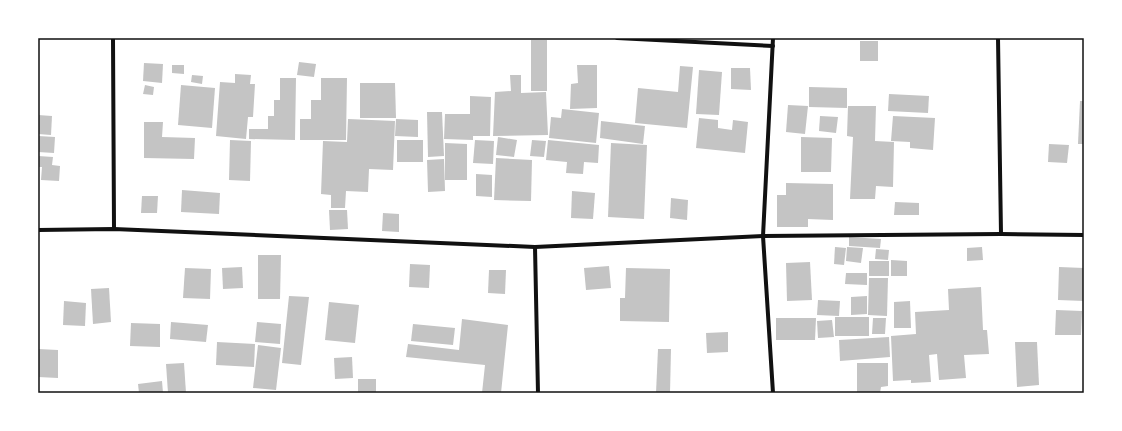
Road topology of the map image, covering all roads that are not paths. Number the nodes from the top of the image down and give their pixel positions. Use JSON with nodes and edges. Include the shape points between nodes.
{"nodes":[{"id":1,"x":113,"y":38,"type":"edge"},
{"id":2,"x":617,"y":38,"type":"edge"},
{"id":3,"x":773,"y":38,"type":"edge"},
{"id":4,"x":998,"y":38,"type":"edge"},
{"id":5,"x":773,"y":46,"type":"junction"},
{"id":6,"x":114,"y":229,"type":"junction"},
{"id":7,"x":38,"y":230,"type":"edge"},
{"id":8,"x":1001,"y":234,"type":"junction"},
{"id":9,"x":1084,"y":235,"type":"edge"},
{"id":10,"x":763,"y":236,"type":"junction"},
{"id":11,"x":535,"y":247,"type":"junction"},
{"id":12,"x":538,"y":393,"type":"edge"},
{"id":13,"x":773,"y":393,"type":"edge"}],
"edges":[{"from":1,"to":6,"type":"street"},
{"from":2,"to":5,"type":"street"},
{"from":3,"to":5,"type":"street"},
{"from":4,"to":8,"type":"street"},
{"from":5,"to":10,"type":"street"},
{"from":6,"to":7,"type":"street"},
{"from":6,"to":11,"type":"street"},
{"from":8,"to":9,"type":"street"},
{"from":8,"to":10,"type":"street"},
{"from":10,"to":11,"type":"street"},
{"from":10,"to":13,"type":"street"},
{"from":11,"to":12,"type":"street"}]}
